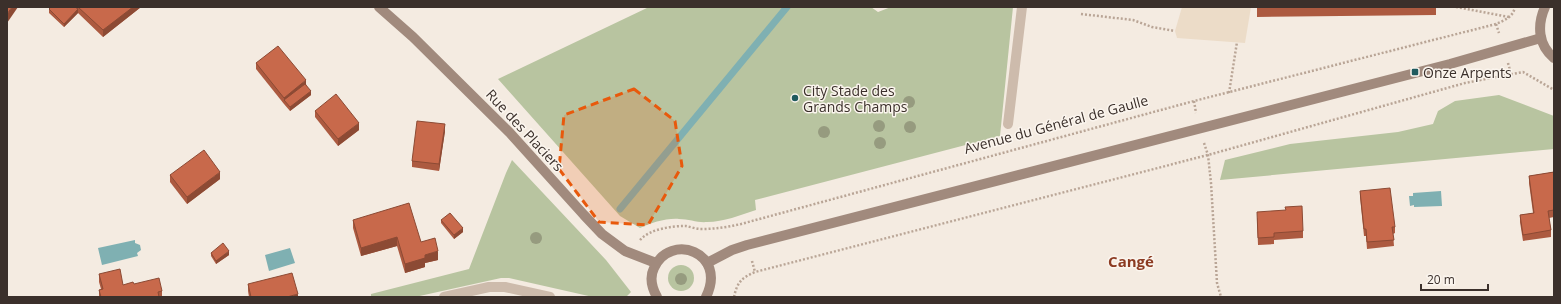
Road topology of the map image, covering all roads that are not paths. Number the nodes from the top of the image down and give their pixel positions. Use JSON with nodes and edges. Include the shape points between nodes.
{"nodes":[{"id":1,"x":379,"y":7,"type":"edge"},
{"id":2,"x":1022,"y":7,"type":"edge"},
{"id":3,"x":1546,"y":7,"type":"edge"},
{"id":4,"x":1541,"y":38,"type":"junction"},
{"id":5,"x":1554,"y":58,"type":"edge"},
{"id":6,"x":1008,"y":124,"type":"dead end"},
{"id":7,"x":656,"y":263,"type":"junction"},
{"id":8,"x":707,"y":263,"type":"junction"},
{"id":9,"x":444,"y":297,"type":"edge"},
{"id":10,"x":550,"y":297,"type":"edge"},
{"id":11,"x":657,"y":297,"type":"edge"},
{"id":12,"x":706,"y":297,"type":"edge"}],
"edges":[{"from":1,"to":7,"type":"street","name":"Rue des Placiers","via":[[510,133],[584,216],[619,247]]},
{"from":2,"to":6,"type":"street"},
{"from":3,"to":4,"type":"street","via":[[1540,23]]},
{"from":4,"to":5,"type":"street","via":[[1548,53]]},
{"from":4,"to":8,"type":"street","via":[[1450,64],[747,245]]},
{"from":7,"to":8,"type":"street","via":[[671,251],[681,249],[700,255]]},
{"from":7,"to":11,"type":"street","via":[[651,282]]},
{"from":8,"to":12,"type":"street","via":[[711,287]]},
{"from":9,"to":10,"type":"street","via":[[490,287],[505,287]]}]}
